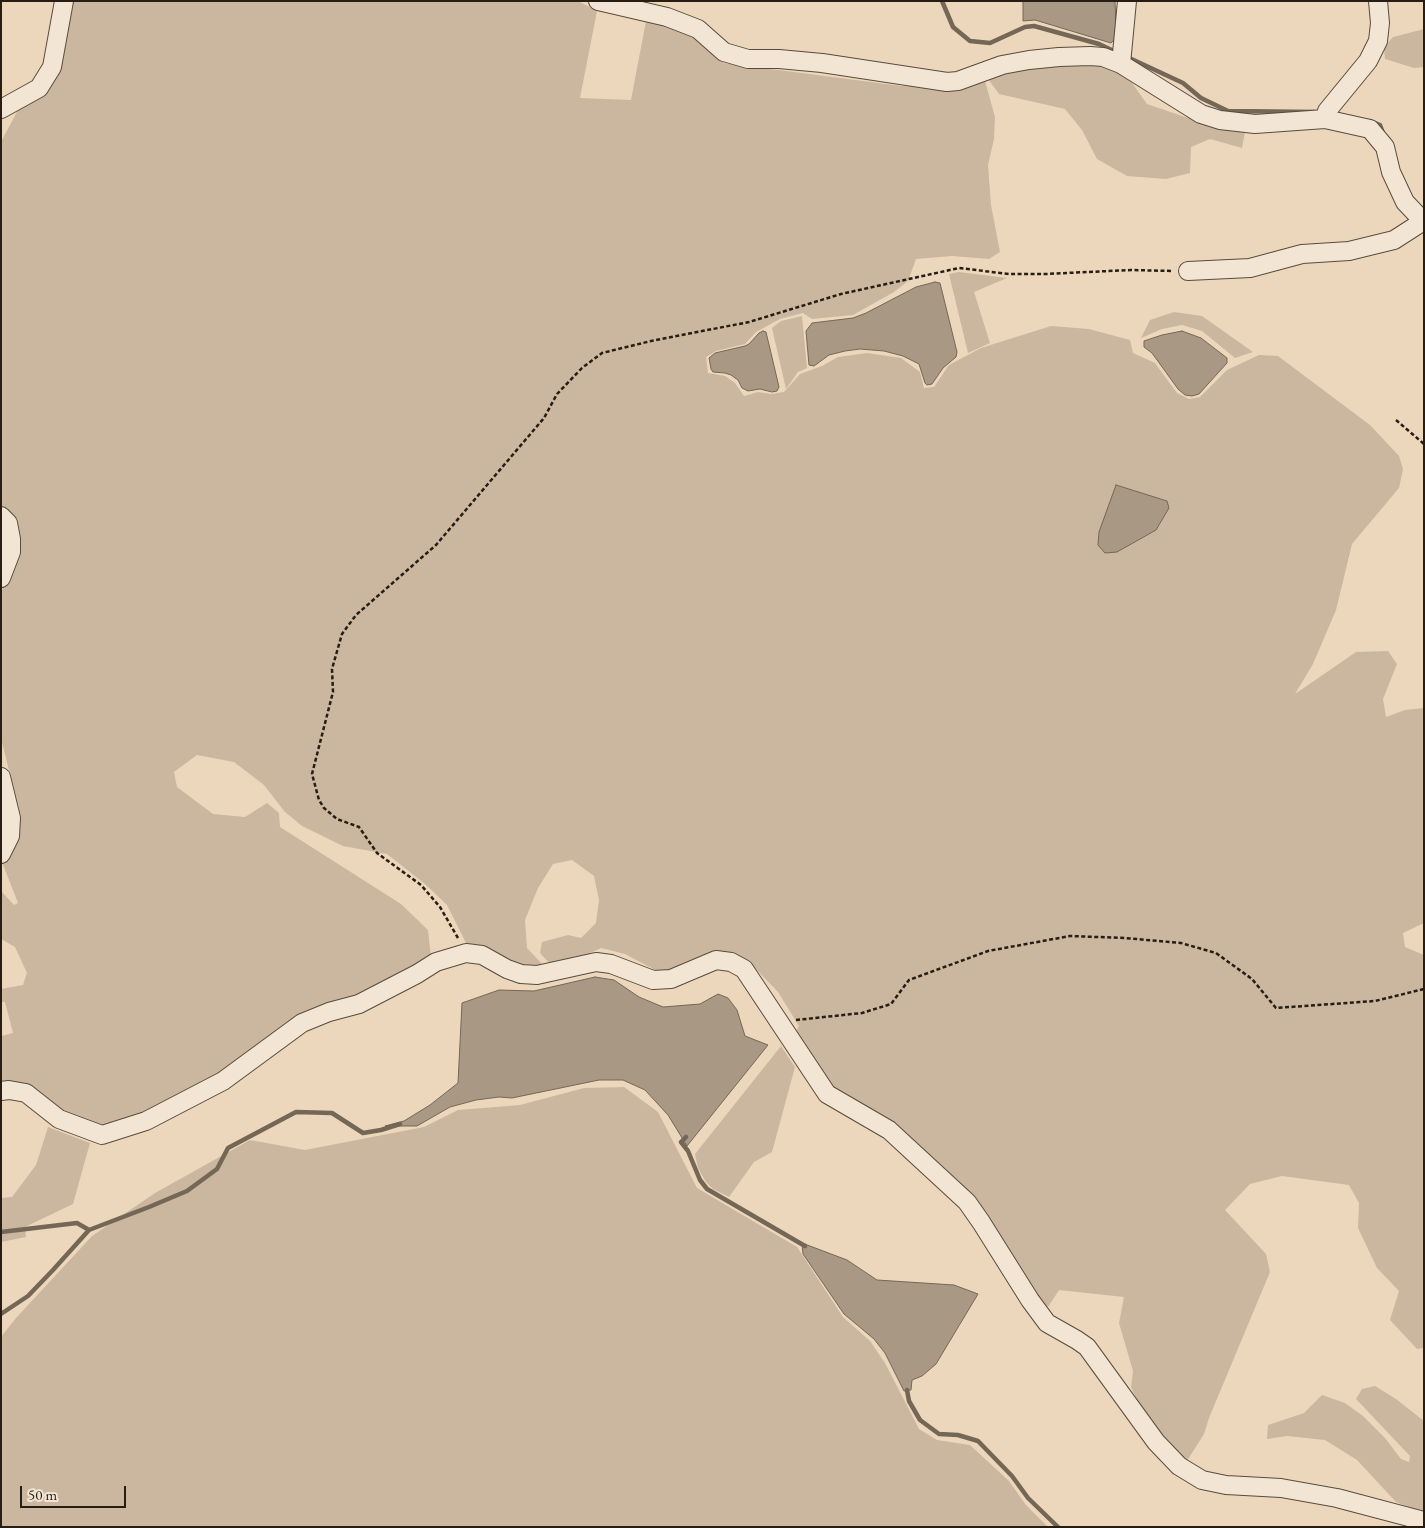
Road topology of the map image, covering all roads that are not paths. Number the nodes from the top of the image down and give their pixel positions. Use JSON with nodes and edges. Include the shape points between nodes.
{"nodes":[{"id":1,"x":64,"y":1,"type":"edge"},
{"id":2,"x":598,"y":1,"type":"edge"},
{"id":3,"x":1127,"y":1,"type":"edge"},
{"id":4,"x":1378,"y":1,"type":"edge"},
{"id":5,"x":1122,"y":57,"type":"junction"},
{"id":6,"x":1,"y":109,"type":"edge"},
{"id":7,"x":1326,"y":115,"type":"junction"},
{"id":8,"x":1423,"y":222,"type":"edge"},
{"id":9,"x":1188,"y":272,"type":"road end"},
{"id":10,"x":1,"y":516,"type":"edge"},
{"id":11,"x":1,"y":578,"type":"edge"},
{"id":12,"x":1,"y":777,"type":"edge"},
{"id":13,"x":1,"y":854,"type":"edge"},
{"id":14,"x":1,"y":1091,"type":"edge"},
{"id":15,"x":1424,"y":1521,"type":"edge"}],
"edges":[{"from":1,"to":6,"type":"street","via":[[52,67],[39,88]]},
{"from":2,"to":5,"type":"street","via":[[667,17],[698,30],[724,52],[748,58],[822,63],[947,82],[1002,65],[1059,57]]},
{"from":3,"to":5,"type":"street"},
{"from":4,"to":7,"type":"street","via":[[1378,41],[1368,61]]},
{"from":5,"to":7,"type":"street","via":[[1201,114],[1220,120],[1255,124]]},
{"from":7,"to":8,"type":"street","via":[[1370,129],[1385,147],[1405,202]]},
{"from":8,"to":9,"type":"street","via":[[1394,240],[1349,251],[1302,254],[1250,268]]},
{"from":10,"to":11,"type":"street","via":[[8,523],[11,539],[11,552]]},
{"from":12,"to":13,"type":"street","via":[[11,818],[10,836]]},
{"from":14,"to":15,"type":"street","via":[[26,1093],[58,1119],[102,1135],[146,1121],[223,1081],[302,1022],[359,1004],[436,962],[466,953],[482,956],[522,974],[537,975],[596,962],[611,964],[653,980],[671,979],[716,960],[731,962],[744,969],[827,1094],[889,1130],[967,1202],[1047,1323],[1087,1347],[1156,1442],[1179,1466],[1202,1480],[1226,1485],[1281,1488],[1337,1498]]}]}
